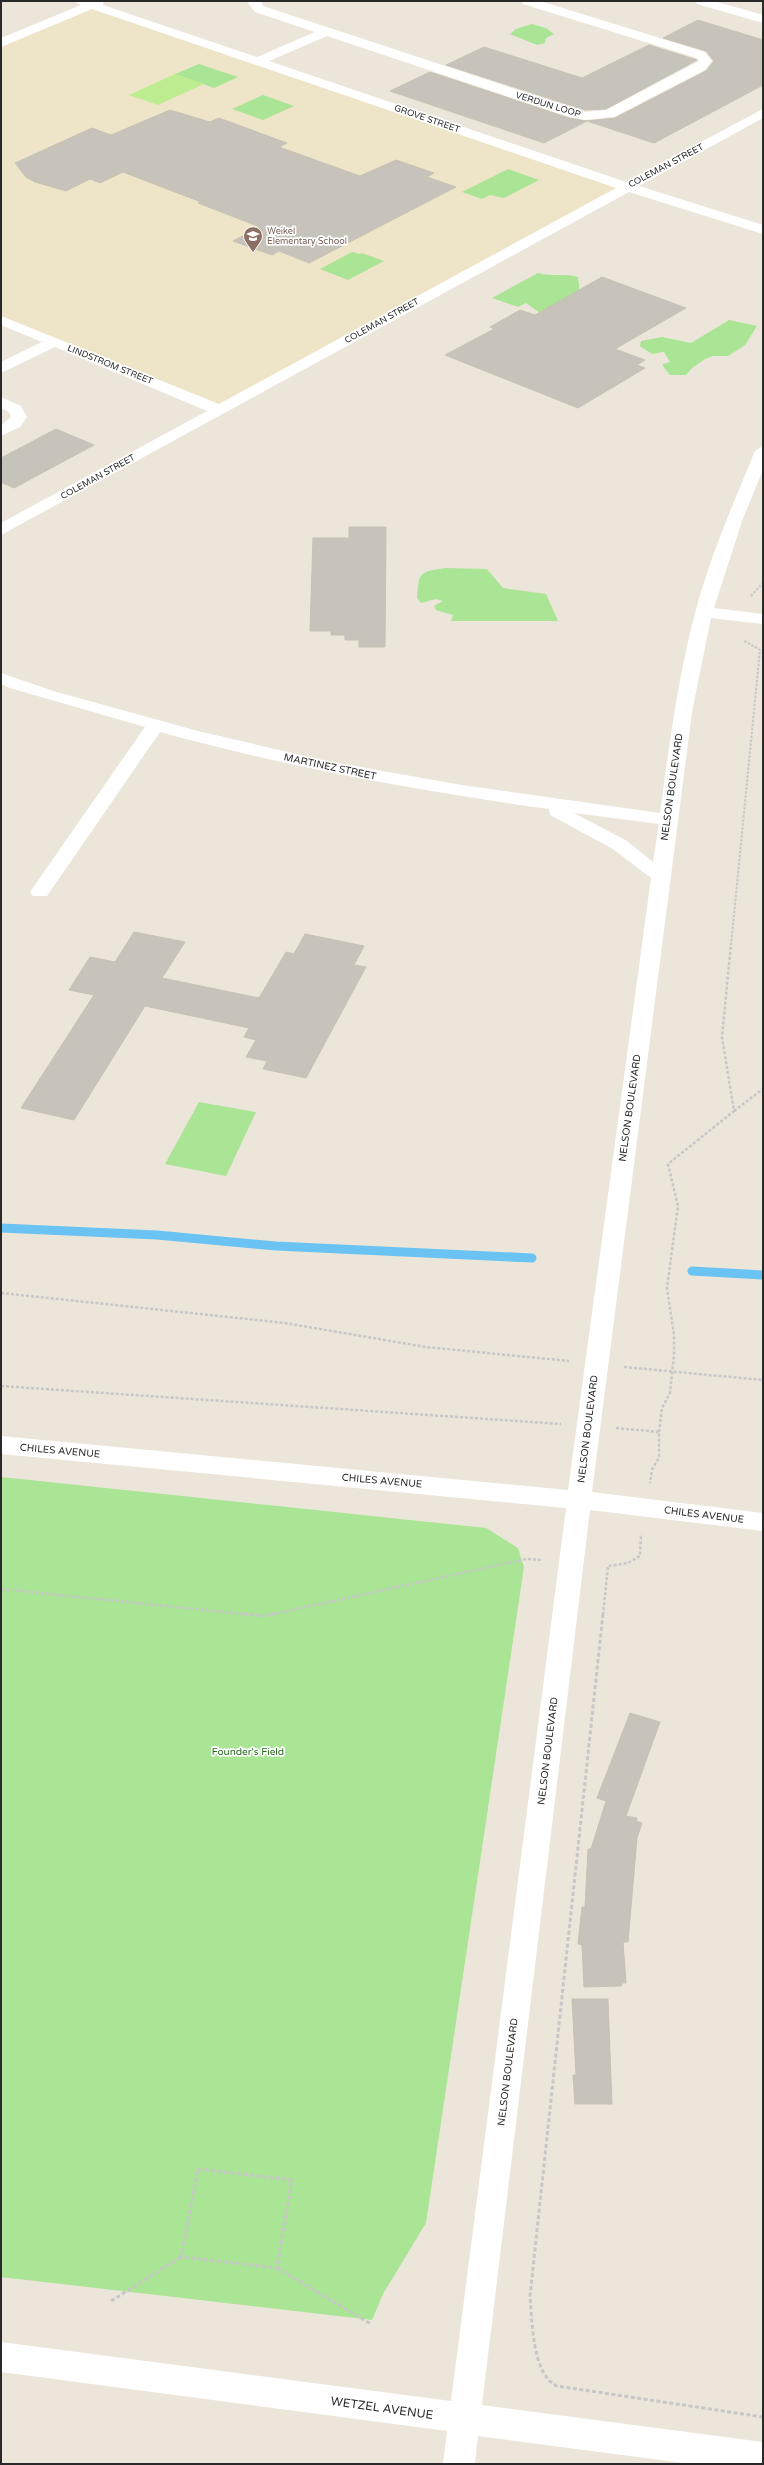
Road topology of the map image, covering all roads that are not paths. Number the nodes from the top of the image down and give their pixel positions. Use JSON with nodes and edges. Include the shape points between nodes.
{"nodes":[{"id":1,"x":255,"y":1,"type":"edge"},
{"id":2,"x":527,"y":1,"type":"edge"},
{"id":3,"x":701,"y":1,"type":"edge"},
{"id":4,"x":92,"y":2,"type":"edge"},
{"id":5,"x":763,"y":19,"type":"edge"},
{"id":6,"x":325,"y":32,"type":"junction"},
{"id":7,"x":1,"y":44,"type":"edge"},
{"id":8,"x":258,"y":62,"type":"junction"},
{"id":9,"x":763,"y":113,"type":"edge"},
{"id":10,"x":627,"y":187,"type":"junction"},
{"id":11,"x":763,"y":230,"type":"edge"},
{"id":12,"x":1,"y":320,"type":"edge"},
{"id":13,"x":54,"y":342,"type":"junction"},
{"id":14,"x":1,"y":368,"type":"edge"},
{"id":15,"x":1,"y":402,"type":"edge"},
{"id":16,"x":219,"y":410,"type":"junction"},
{"id":17,"x":1,"y":431,"type":"edge"},
{"id":18,"x":763,"y":452,"type":"edge"},
{"id":19,"x":1,"y":530,"type":"edge"},
{"id":20,"x":704,"y":612,"type":"junction"},
{"id":21,"x":763,"y":619,"type":"edge"},
{"id":22,"x":1,"y":678,"type":"edge"},
{"id":23,"x":156,"y":725,"type":"junction"},
{"id":24,"x":542,"y":804,"type":"junction"},
{"id":25,"x":667,"y":818,"type":"junction"},
{"id":26,"x":660,"y":876,"type":"junction"},
{"id":27,"x":40,"y":892,"type":"dead end"},
{"id":28,"x":1,"y":1445,"type":"edge"},
{"id":29,"x":580,"y":1500,"type":"junction"},
{"id":30,"x":763,"y":1522,"type":"edge"},
{"id":31,"x":1,"y":2357,"type":"edge"},
{"id":32,"x":465,"y":2418,"type":"junction"},
{"id":33,"x":763,"y":2458,"type":"edge"},
{"id":34,"x":459,"y":2464,"type":"edge"}],
"edges":[{"from":1,"to":6,"type":"street","name":"VERDUN LOOP","via":[[259,9]]},
{"from":2,"to":6,"type":"street","name":"VERDUN LOOP","via":[[701,55],[706,61],[700,67],[609,114],[585,116]]},
{"from":3,"to":5,"type":"street"},
{"from":4,"to":7,"type":"street"},
{"from":4,"to":8,"type":"street","name":"GROVE STREET"},
{"from":6,"to":8,"type":"street"},
{"from":8,"to":10,"type":"street","name":"GROVE STREET"},
{"from":9,"to":10,"type":"street","name":"COLEMAN STREET"},
{"from":10,"to":11,"type":"street","name":"GROVE STREET"},
{"from":10,"to":16,"type":"street","name":"COLEMAN STREET"},
{"from":12,"to":13,"type":"street","name":"LINDSTROM STREET"},
{"from":13,"to":14,"type":"street"},
{"from":13,"to":16,"type":"street","name":"LINDSTROM STREET"},
{"from":15,"to":17,"type":"street","via":[[16,409],[19,417],[14,424]]},
{"from":16,"to":19,"type":"street","name":"COLEMAN STREET"},
{"from":18,"to":20,"type":"street","name":"NELSON BOULEVARD","via":[[734,520]]},
{"from":20,"to":21,"type":"street"},
{"from":20,"to":25,"type":"street","name":"NELSON BOULEVARD","via":[[683,712]]},
{"from":22,"to":23,"type":"street","name":"MARTINEZ STREET"},
{"from":23,"to":24,"type":"street","name":"MARTINEZ STREET","via":[[350,772]]},
{"from":23,"to":27,"type":"street"},
{"from":24,"to":25,"type":"street","name":"MARTINEZ STREET"},
{"from":24,"to":26,"type":"street","via":[[620,845]]},
{"from":25,"to":26,"type":"street","name":"NELSON BOULEVARD"},
{"from":26,"to":29,"type":"street","name":"NELSON BOULEVARD"},
{"from":28,"to":29,"type":"street","name":"CHILES AVENUE"},
{"from":29,"to":30,"type":"street","name":"CHILES AVENUE"},
{"from":29,"to":32,"type":"street","name":"NELSON BOULEVARD"},
{"from":31,"to":32,"type":"street","name":"WETZEL AVENUE"},
{"from":32,"to":33,"type":"street","name":"WETZEL AVENUE"},
{"from":32,"to":34,"type":"street","name":"NELSON BOULEVARD"}]}
